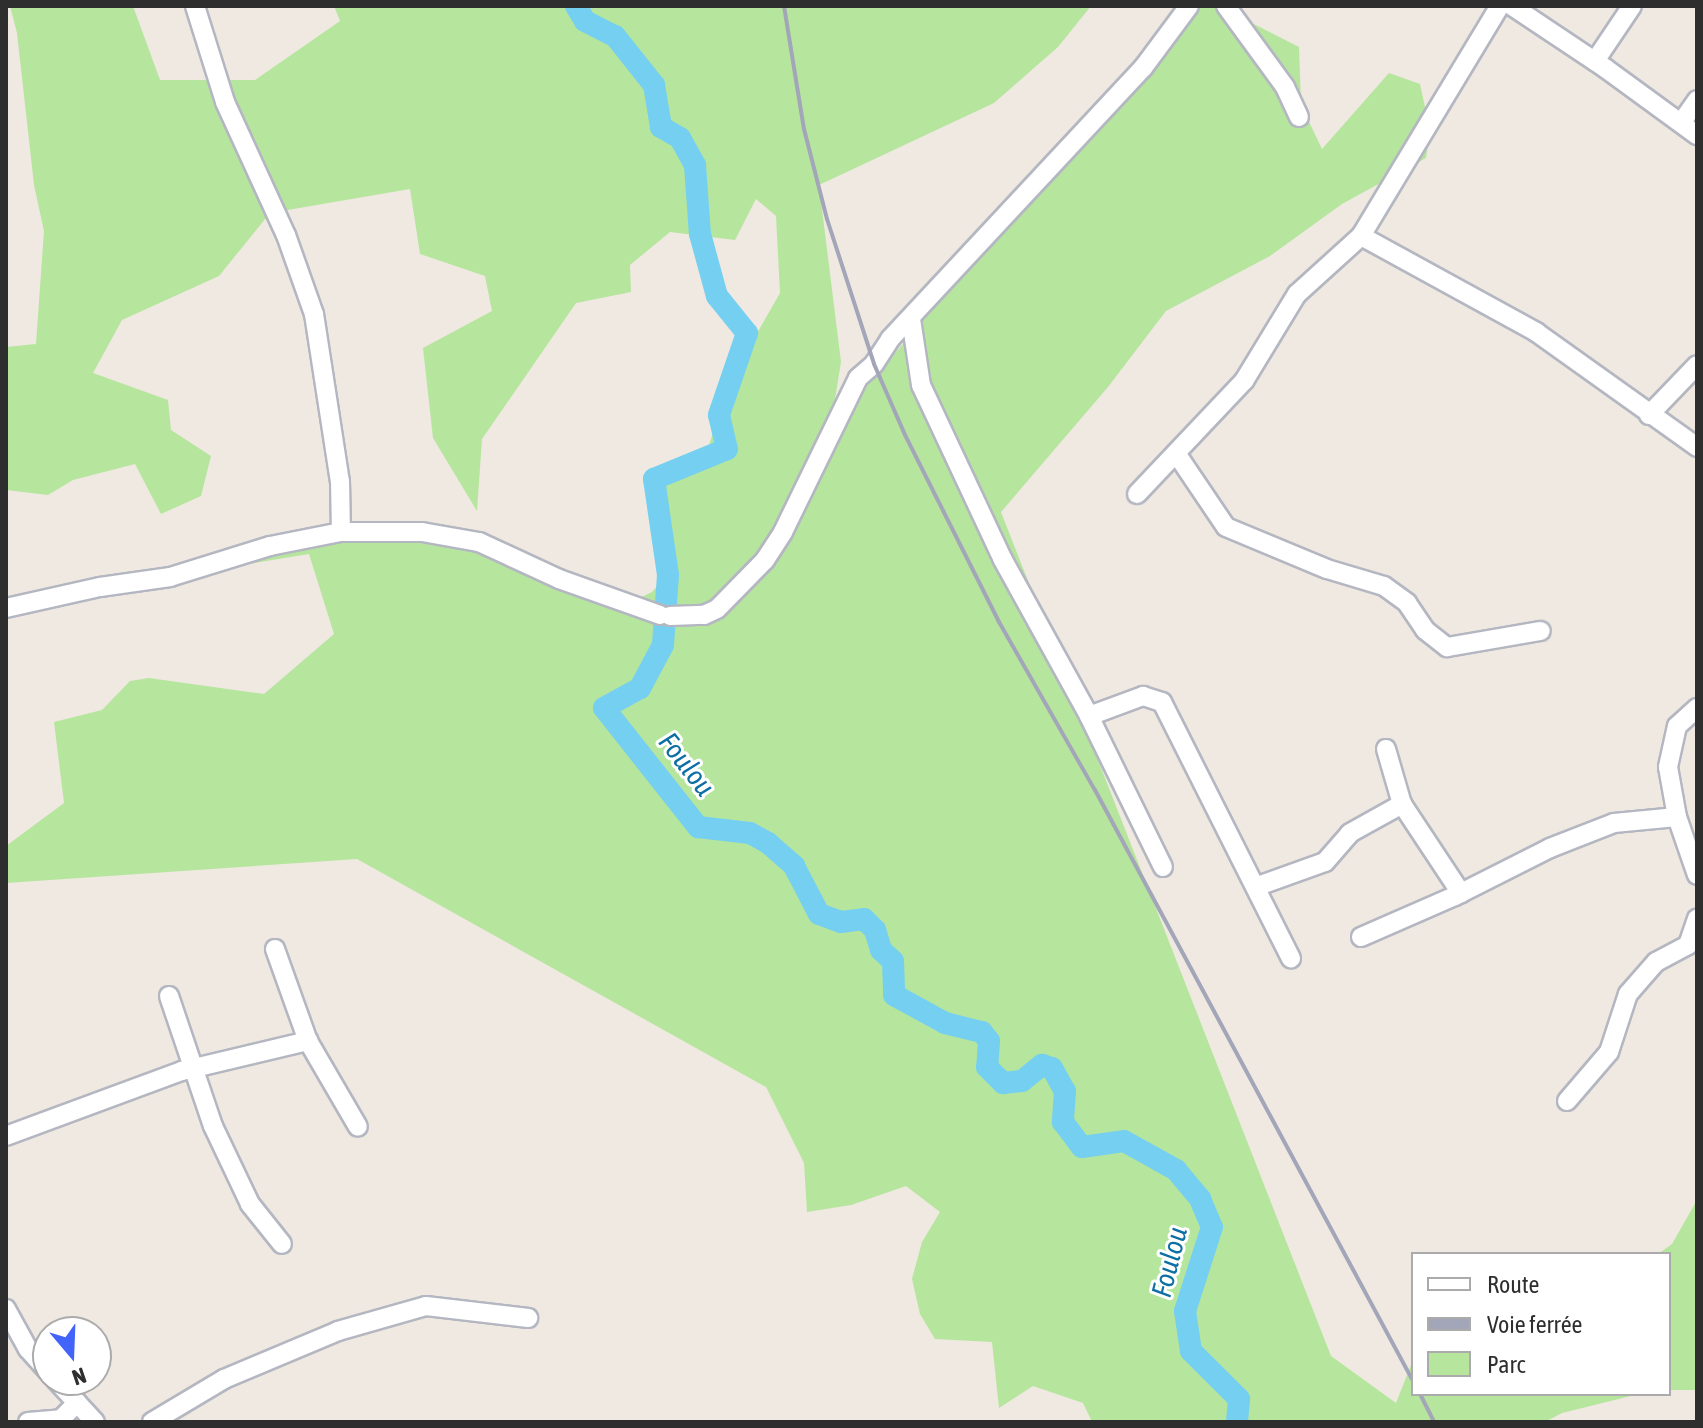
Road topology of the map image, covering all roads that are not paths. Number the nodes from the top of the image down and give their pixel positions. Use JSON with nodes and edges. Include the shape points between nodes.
{"nodes":[{"id":1,"x":195,"y":6,"type":"edge"},
{"id":2,"x":1189,"y":6,"type":"edge"},
{"id":3,"x":1226,"y":6,"type":"edge"},
{"id":4,"x":1500,"y":6,"type":"edge"},
{"id":5,"x":1512,"y":6,"type":"edge"},
{"id":6,"x":1632,"y":6,"type":"edge"},
{"id":7,"x":1595,"y":61,"type":"junction"},
{"id":8,"x":1697,"y":100,"type":"edge"},
{"id":9,"x":1299,"y":117,"type":"dead end"},
{"id":10,"x":1681,"y":123,"type":"junction"},
{"id":11,"x":1697,"y":135,"type":"edge"},
{"id":12,"x":1361,"y":236,"type":"junction"},
{"id":13,"x":911,"y":319,"type":"junction"},
{"id":14,"x":1697,"y":365,"type":"edge"},
{"id":15,"x":1649,"y":415,"type":"junction"},
{"id":16,"x":1697,"y":447,"type":"edge"},
{"id":17,"x":1176,"y":453,"type":"junction"},
{"id":18,"x":1137,"y":494,"type":"dead end"},
{"id":19,"x":341,"y":532,"type":"junction"},
{"id":20,"x":6,"y":608,"type":"edge"},
{"id":21,"x":1541,"y":631,"type":"dead end"},
{"id":22,"x":1697,"y":708,"type":"edge"},
{"id":23,"x":1089,"y":716,"type":"junction"},
{"id":24,"x":1386,"y":749,"type":"dead end"},
{"id":25,"x":1402,"y":804,"type":"junction"},
{"id":26,"x":1677,"y":817,"type":"junction"},
{"id":27,"x":1163,"y":867,"type":"dead end"},
{"id":28,"x":1697,"y":875,"type":"edge"},
{"id":29,"x":1258,"y":886,"type":"junction"},
{"id":30,"x":1461,"y":893,"type":"junction"},
{"id":31,"x":1697,"y":919,"type":"edge"},
{"id":32,"x":1361,"y":937,"type":"dead end"},
{"id":33,"x":275,"y":949,"type":"dead end"},
{"id":34,"x":1291,"y":958,"type":"dead end"},
{"id":35,"x":169,"y":996,"type":"dead end"},
{"id":36,"x":308,"y":1041,"type":"junction"},
{"id":37,"x":194,"y":1068,"type":"junction"},
{"id":38,"x":1567,"y":1101,"type":"dead end"},
{"id":39,"x":358,"y":1127,"type":"dead end"},
{"id":40,"x":6,"y":1136,"type":"edge"},
{"id":41,"x":282,"y":1244,"type":"dead end"},
{"id":42,"x":6,"y":1309,"type":"edge"},
{"id":43,"x":528,"y":1318,"type":"dead end"},
{"id":44,"x":32,"y":1353,"type":"edge"},
{"id":45,"x":71,"y":1396,"type":"edge"},
{"id":46,"x":77,"y":1403,"type":"junction"},
{"id":47,"x":28,"y":1422,"type":"edge"},
{"id":48,"x":95,"y":1422,"type":"edge"},
{"id":49,"x":152,"y":1422,"type":"edge"}],
"edges":[{"from":1,"to":19,"type":"street","via":[[225,102],[286,235],[314,314],[340,481]]},
{"from":2,"to":13,"type":"street","via":[[1143,68]]},
{"from":3,"to":9,"type":"street","via":[[1285,87]]},
{"from":4,"to":12,"type":"street"},
{"from":5,"to":7,"type":"street"},
{"from":6,"to":7,"type":"street"},
{"from":7,"to":10,"type":"street"},
{"from":8,"to":10,"type":"street"},
{"from":10,"to":11,"type":"street"},
{"from":12,"to":15,"type":"street","via":[[1536,332]]},
{"from":12,"to":17,"type":"street","via":[[1297,294],[1244,381]]},
{"from":13,"to":19,"type":"street","via":[[858,378],[765,560],[717,609],[704,615],[665,615],[559,579],[479,542],[422,532]]},
{"from":13,"to":23,"type":"street","via":[[921,385],[1003,560]]},
{"from":14,"to":15,"type":"street"},
{"from":15,"to":16,"type":"street"},
{"from":17,"to":18,"type":"street"},
{"from":17,"to":21,"type":"street","via":[[1226,527],[1327,569],[1384,586],[1447,647]]},
{"from":19,"to":20,"type":"street","via":[[270,546],[170,577]]},
{"from":22,"to":26,"type":"street","via":[[1677,726],[1668,767]]},
{"from":23,"to":27,"type":"street"},
{"from":23,"to":29,"type":"street","via":[[1143,696],[1162,702]]},
{"from":24,"to":25,"type":"street"},
{"from":25,"to":29,"type":"street","via":[[1350,833],[1325,862]]},
{"from":25,"to":30,"type":"street"},
{"from":26,"to":28,"type":"street"},
{"from":26,"to":30,"type":"street","via":[[1614,823]]},
{"from":29,"to":34,"type":"street"},
{"from":30,"to":32,"type":"street"},
{"from":31,"to":38,"type":"street","via":[[1688,945],[1656,962],[1628,994],[1609,1052]]},
{"from":33,"to":36,"type":"street"},
{"from":35,"to":37,"type":"street"},
{"from":36,"to":37,"type":"street"},
{"from":36,"to":39,"type":"street"},
{"from":37,"to":40,"type":"street"},
{"from":37,"to":41,"type":"street","via":[[213,1126],[250,1204]]},
{"from":42,"to":44,"type":"street"},
{"from":43,"to":49,"type":"street","via":[[426,1306],[338,1331],[224,1379]]},
{"from":45,"to":46,"type":"street"},
{"from":46,"to":47,"type":"street","via":[[61,1419]]},
{"from":46,"to":48,"type":"street"}]}
